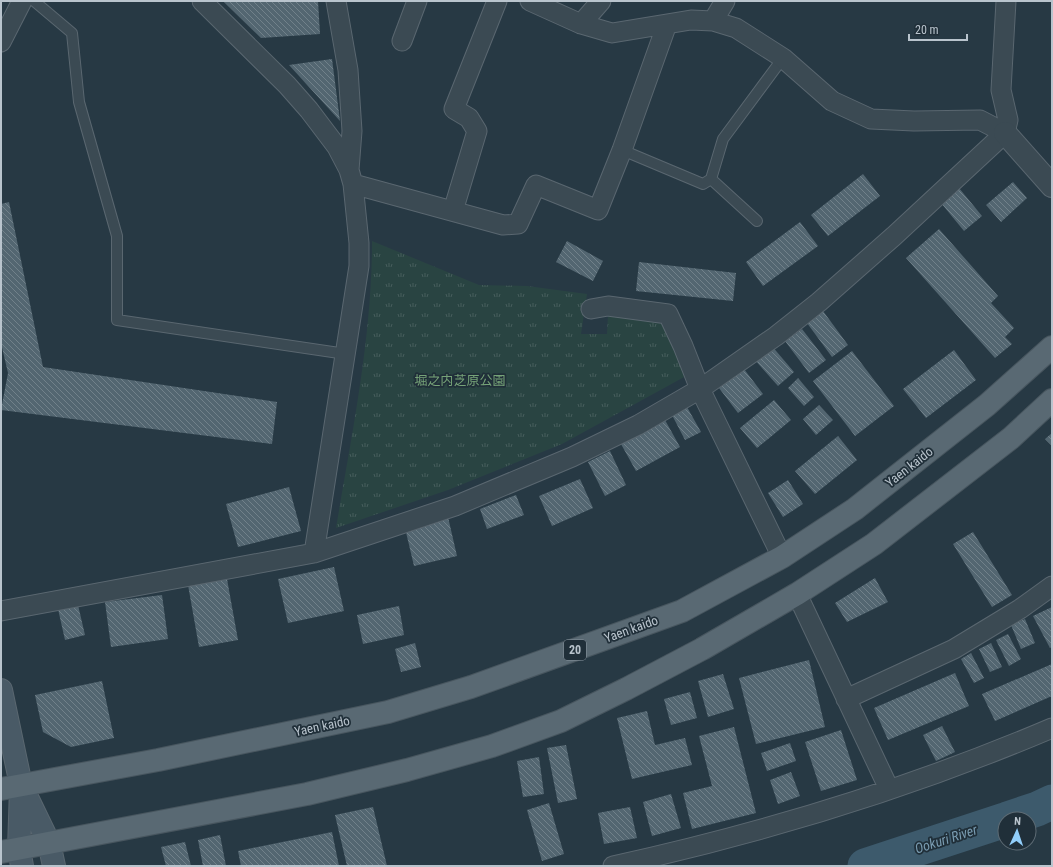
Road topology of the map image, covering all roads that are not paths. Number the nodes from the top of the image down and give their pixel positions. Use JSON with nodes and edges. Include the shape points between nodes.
{"nodes":[{"id":1,"x":22,"y":1,"type":"edge"},
{"id":2,"x":34,"y":1,"type":"edge"},
{"id":3,"x":202,"y":1,"type":"edge"},
{"id":4,"x":336,"y":1,"type":"edge"},
{"id":5,"x":417,"y":1,"type":"edge"},
{"id":6,"x":497,"y":1,"type":"edge"},
{"id":7,"x":530,"y":1,"type":"edge"},
{"id":8,"x":602,"y":1,"type":"edge"},
{"id":9,"x":725,"y":1,"type":"edge"},
{"id":10,"x":1006,"y":1,"type":"edge"},
{"id":11,"x":713,"y":21,"type":"junction"},
{"id":12,"x":581,"y":24,"type":"junction"},
{"id":13,"x":667,"y":24,"type":"junction"},
{"id":14,"x":402,"y":41,"type":"dead end"},
{"id":15,"x":1,"y":42,"type":"edge"},
{"id":16,"x":784,"y":58,"type":"junction"},
{"id":17,"x":1005,"y":133,"type":"junction"},
{"id":18,"x":622,"y":150,"type":"junction"},
{"id":19,"x":351,"y":177,"type":"junction"},
{"id":20,"x":711,"y":178,"type":"junction"},
{"id":21,"x":1052,"y":186,"type":"edge"},
{"id":22,"x":453,"y":211,"type":"junction"},
{"id":23,"x":757,"y":221,"type":"dead end"},
{"id":24,"x":591,"y":309,"type":"dead end"},
{"id":25,"x":1052,"y":347,"type":"edge"},
{"id":26,"x":346,"y":354,"type":"junction"},
{"id":27,"x":700,"y":389,"type":"junction"},
{"id":28,"x":1052,"y":400,"type":"edge"},
{"id":29,"x":314,"y":553,"type":"junction"},
{"id":30,"x":782,"y":558,"type":"junction"},
{"id":31,"x":1052,"y":586,"type":"edge"},
{"id":32,"x":797,"y":594,"type":"junction"},
{"id":33,"x":1,"y":611,"type":"edge"},
{"id":34,"x":1,"y":690,"type":"edge"},
{"id":35,"x":846,"y":699,"type":"junction"},
{"id":36,"x":1052,"y":728,"type":"edge"},
{"id":37,"x":11,"y":787,"type":"edge"},
{"id":38,"x":889,"y":790,"type":"junction"},
{"id":39,"x":49,"y":843,"type":"junction"},
{"id":40,"x":14,"y":856,"type":"edge"},
{"id":41,"x":54,"y":866,"type":"edge"},
{"id":42,"x":613,"y":866,"type":"edge"}],
"edges":[{"from":1,"to":15,"type":"street"},
{"from":2,"to":26,"type":"lane","via":[[72,33],[79,102],[117,236],[117,320]]},
{"from":3,"to":19,"type":"street","via":[[292,90],[337,147]]},
{"from":4,"to":19,"type":"street","via":[[348,70],[352,131]]},
{"from":5,"to":14,"type":"street"},
{"from":6,"to":22,"type":"street","via":[[454,109],[470,118],[477,131]]},
{"from":7,"to":12,"type":"street"},
{"from":8,"to":12,"type":"street"},
{"from":9,"to":11,"type":"street"},
{"from":10,"to":17,"type":"street","via":[[1001,90],[1008,120]]},
{"from":11,"to":13,"type":"street","via":[[692,20]]},
{"from":11,"to":16,"type":"street","via":[[736,28]]},
{"from":12,"to":13,"type":"street","via":[[612,33]]},
{"from":13,"to":18,"type":"street"},
{"from":16,"to":17,"type":"street","via":[[832,101],[871,119],[980,120]]},
{"from":16,"to":20,"type":"lane","via":[[723,139]]},
{"from":17,"to":21,"type":"street"},
{"from":17,"to":27,"type":"street","via":[[819,302],[776,336]]},
{"from":18,"to":20,"type":"lane","via":[[703,184]]},
{"from":18,"to":22,"type":"street","via":[[598,210],[536,185],[518,224],[503,225]]},
{"from":19,"to":22,"type":"street"},
{"from":19,"to":26,"type":"street","via":[[359,243],[359,266]]},
{"from":20,"to":23,"type":"lane"},
{"from":24,"to":27,"type":"street","via":[[608,306],[668,314]]},
{"from":25,"to":30,"type":"main road","name":"Yaen kaido","number":"20","via":[[987,405],[862,504]]},
{"from":26,"to":29,"type":"street"},
{"from":27,"to":29,"type":"street","via":[[638,425],[557,463],[455,506]]},
{"from":27,"to":30,"type":"street"},
{"from":28,"to":32,"type":"main road","via":[[1011,438],[874,544]]},
{"from":29,"to":33,"type":"street"},
{"from":30,"to":37,"type":"main road","name":"Yaen kaido","number":"20","via":[[682,611],[471,687],[388,712],[158,760]]},
{"from":31,"to":35,"type":"street","via":[[1020,609],[954,649]]},
{"from":32,"to":35,"type":"street"},
{"from":32,"to":39,"type":"main road","via":[[626,689],[561,721],[492,746],[307,794]]},
{"from":34,"to":37,"type":"main road"},
{"from":35,"to":38,"type":"street"},
{"from":36,"to":38,"type":"street","via":[[961,765]]},
{"from":37,"to":39,"type":"main road"},
{"from":37,"to":40,"type":"main road"},
{"from":38,"to":42,"type":"street","via":[[788,822]]},
{"from":39,"to":40,"type":"main road"},
{"from":39,"to":41,"type":"main road"}]}
